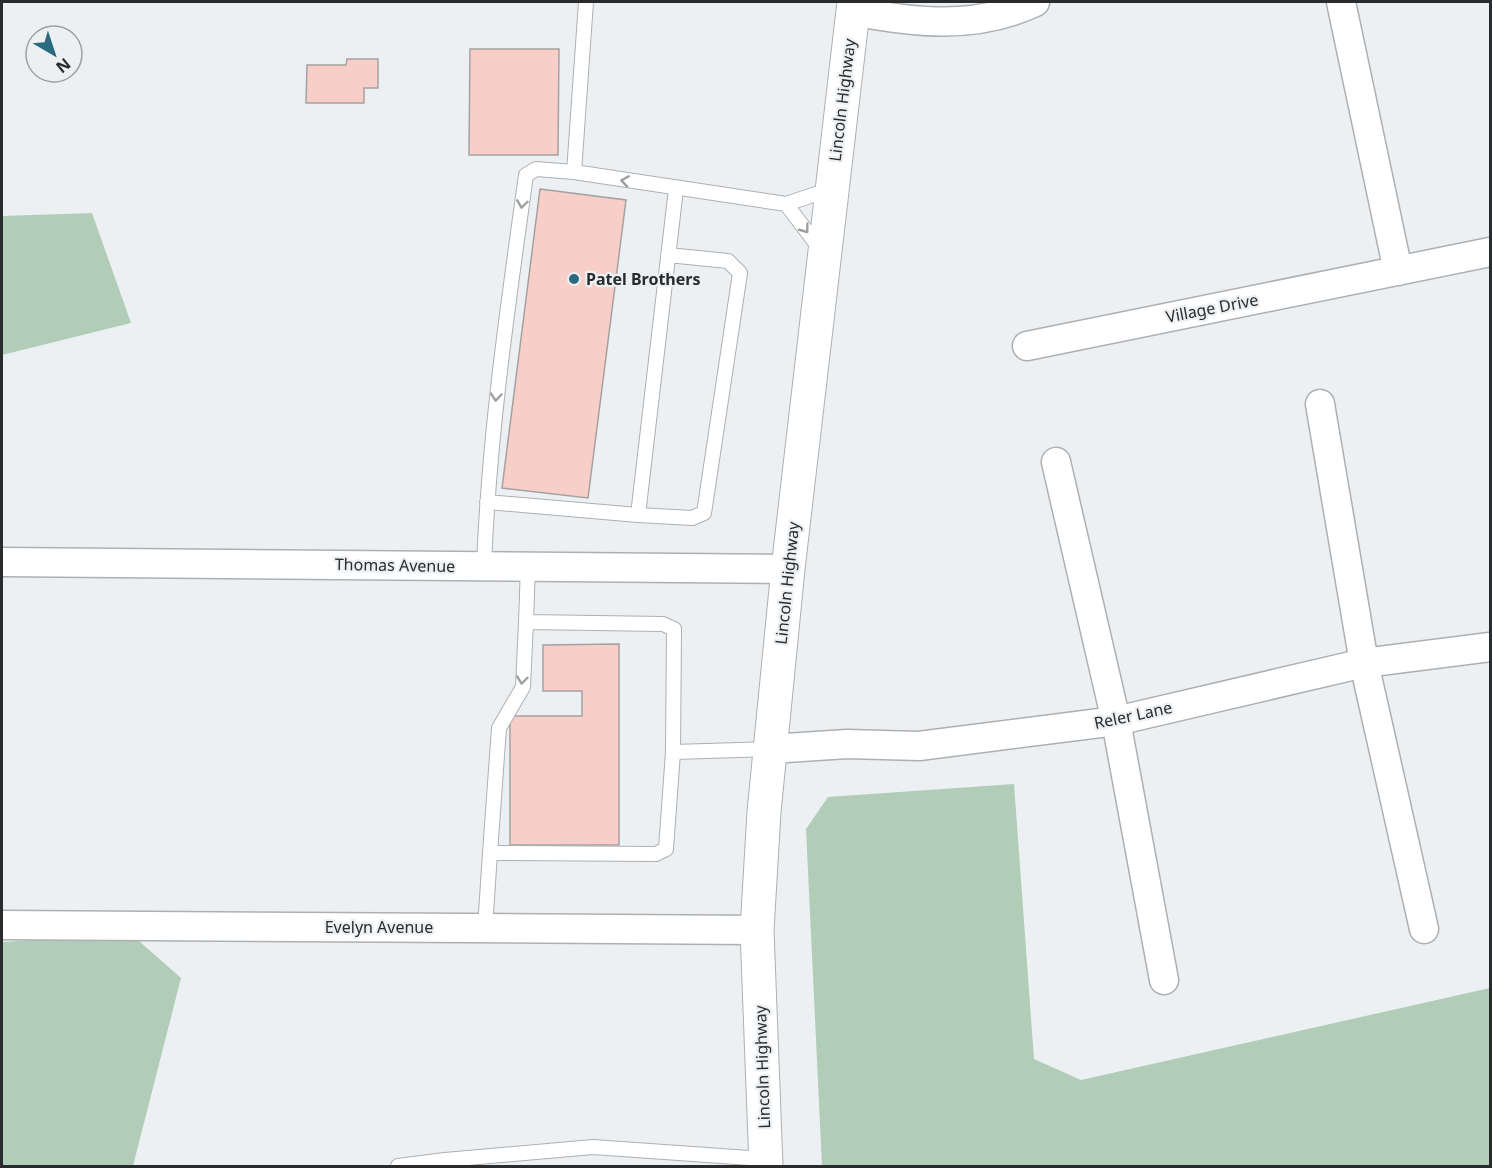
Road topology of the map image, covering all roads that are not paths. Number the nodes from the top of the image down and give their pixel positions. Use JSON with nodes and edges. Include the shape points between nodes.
{"nodes":[{"id":1,"x":586,"y":2,"type":"edge"},
{"id":2,"x":1035,"y":2,"type":"edge"},
{"id":3,"x":1341,"y":2,"type":"edge"},
{"id":4,"x":853,"y":6,"type":"edge"},
{"id":5,"x":574,"y":172,"type":"junction"},
{"id":6,"x":676,"y":189,"type":"junction"},
{"id":7,"x":831,"y":189,"type":"junction"},
{"id":8,"x":786,"y":204,"type":"junction"},
{"id":9,"x":1491,"y":252,"type":"edge"},
{"id":10,"x":824,"y":254,"type":"junction"},
{"id":11,"x":668,"y":255,"type":"junction"},
{"id":12,"x":1398,"y":271,"type":"junction"},
{"id":13,"x":1027,"y":346,"type":"dead end"},
{"id":14,"x":1320,"y":404,"type":"dead end"},
{"id":15,"x":1056,"y":462,"type":"dead end"},
{"id":16,"x":487,"y":502,"type":"junction"},
{"id":17,"x":638,"y":515,"type":"junction"},
{"id":18,"x":2,"y":562,"type":"edge"},
{"id":19,"x":484,"y":566,"type":"junction"},
{"id":20,"x":528,"y":566,"type":"junction"},
{"id":21,"x":788,"y":569,"type":"junction"},
{"id":22,"x":526,"y":622,"type":"junction"},
{"id":23,"x":1491,"y":647,"type":"edge"},
{"id":24,"x":1364,"y":663,"type":"junction"},
{"id":25,"x":1116,"y":721,"type":"junction"},
{"id":26,"x":771,"y":748,"type":"junction"},
{"id":27,"x":673,"y":752,"type":"junction"},
{"id":28,"x":490,"y":853,"type":"junction"},
{"id":29,"x":2,"y":925,"type":"edge"},
{"id":30,"x":485,"y":928,"type":"junction"},
{"id":31,"x":1424,"y":929,"type":"dead end"},
{"id":32,"x":757,"y":930,"type":"junction"},
{"id":33,"x":1164,"y":980,"type":"dead end"},
{"id":34,"x":766,"y":1163,"type":"edge"},
{"id":35,"x":398,"y":1167,"type":"edge"}],
"edges":[{"from":1,"to":5,"type":"lane"},
{"from":2,"to":4,"type":"street","via":[[1014,11],[954,23],[906,22]]},
{"from":3,"to":12,"type":"street"},
{"from":4,"to":7,"type":"main road","name":"Lincoln Highway"},
{"from":6,"to":5,"type":"lane","one_way":true},
{"from":5,"to":16,"type":"lane","one_way":true,"via":[[536,169],[526,175],[498,378]]},
{"from":6,"to":8,"type":"lane"},
{"from":6,"to":11,"type":"lane"},
{"from":7,"to":8,"type":"lane"},
{"from":7,"to":10,"type":"main road","name":"Lincoln Highway"},
{"from":8,"to":10,"type":"lane","one_way":true},
{"from":9,"to":12,"type":"street","name":"Village Drive"},
{"from":10,"to":21,"type":"main road","name":"Lincoln Highway"},
{"from":11,"to":17,"type":"lane"},
{"from":11,"to":17,"type":"lane","via":[[728,261],[740,273],[704,513],[692,518]]},
{"from":12,"to":13,"type":"street","name":"Village Drive"},
{"from":14,"to":24,"type":"street"},
{"from":15,"to":25,"type":"street"},
{"from":16,"to":17,"type":"lane"},
{"from":16,"to":19,"type":"lane"},
{"from":18,"to":19,"type":"street","name":"Thomas Avenue"},
{"from":19,"to":20,"type":"street","name":"Thomas Avenue"},
{"from":20,"to":21,"type":"street","name":"Thomas Avenue"},
{"from":20,"to":22,"type":"lane"},
{"from":21,"to":26,"type":"main road","name":"Lincoln Highway"},
{"from":22,"to":27,"type":"lane","via":[[663,624],[674,629]]},
{"from":22,"to":28,"type":"lane","one_way":true,"via":[[523,687],[499,729]]},
{"from":23,"to":24,"type":"street","name":"Reler Lane"},
{"from":24,"to":25,"type":"street","name":"Reler Lane"},
{"from":24,"to":31,"type":"street"},
{"from":25,"to":26,"type":"street","name":"Reler Lane","via":[[919,746]]},
{"from":25,"to":33,"type":"street"},
{"from":26,"to":27,"type":"lane"},
{"from":26,"to":32,"type":"main road","name":"Lincoln Highway"},
{"from":27,"to":28,"type":"lane","via":[[666,849],[656,854]]},
{"from":28,"to":30,"type":"lane"},
{"from":29,"to":30,"type":"street","name":"Evelyn Avenue"},
{"from":30,"to":32,"type":"street","name":"Evelyn Avenue"},
{"from":32,"to":34,"type":"main road","name":"Lincoln Highway"},
{"from":34,"to":35,"type":"lane","via":[[593,1147]]}]}
